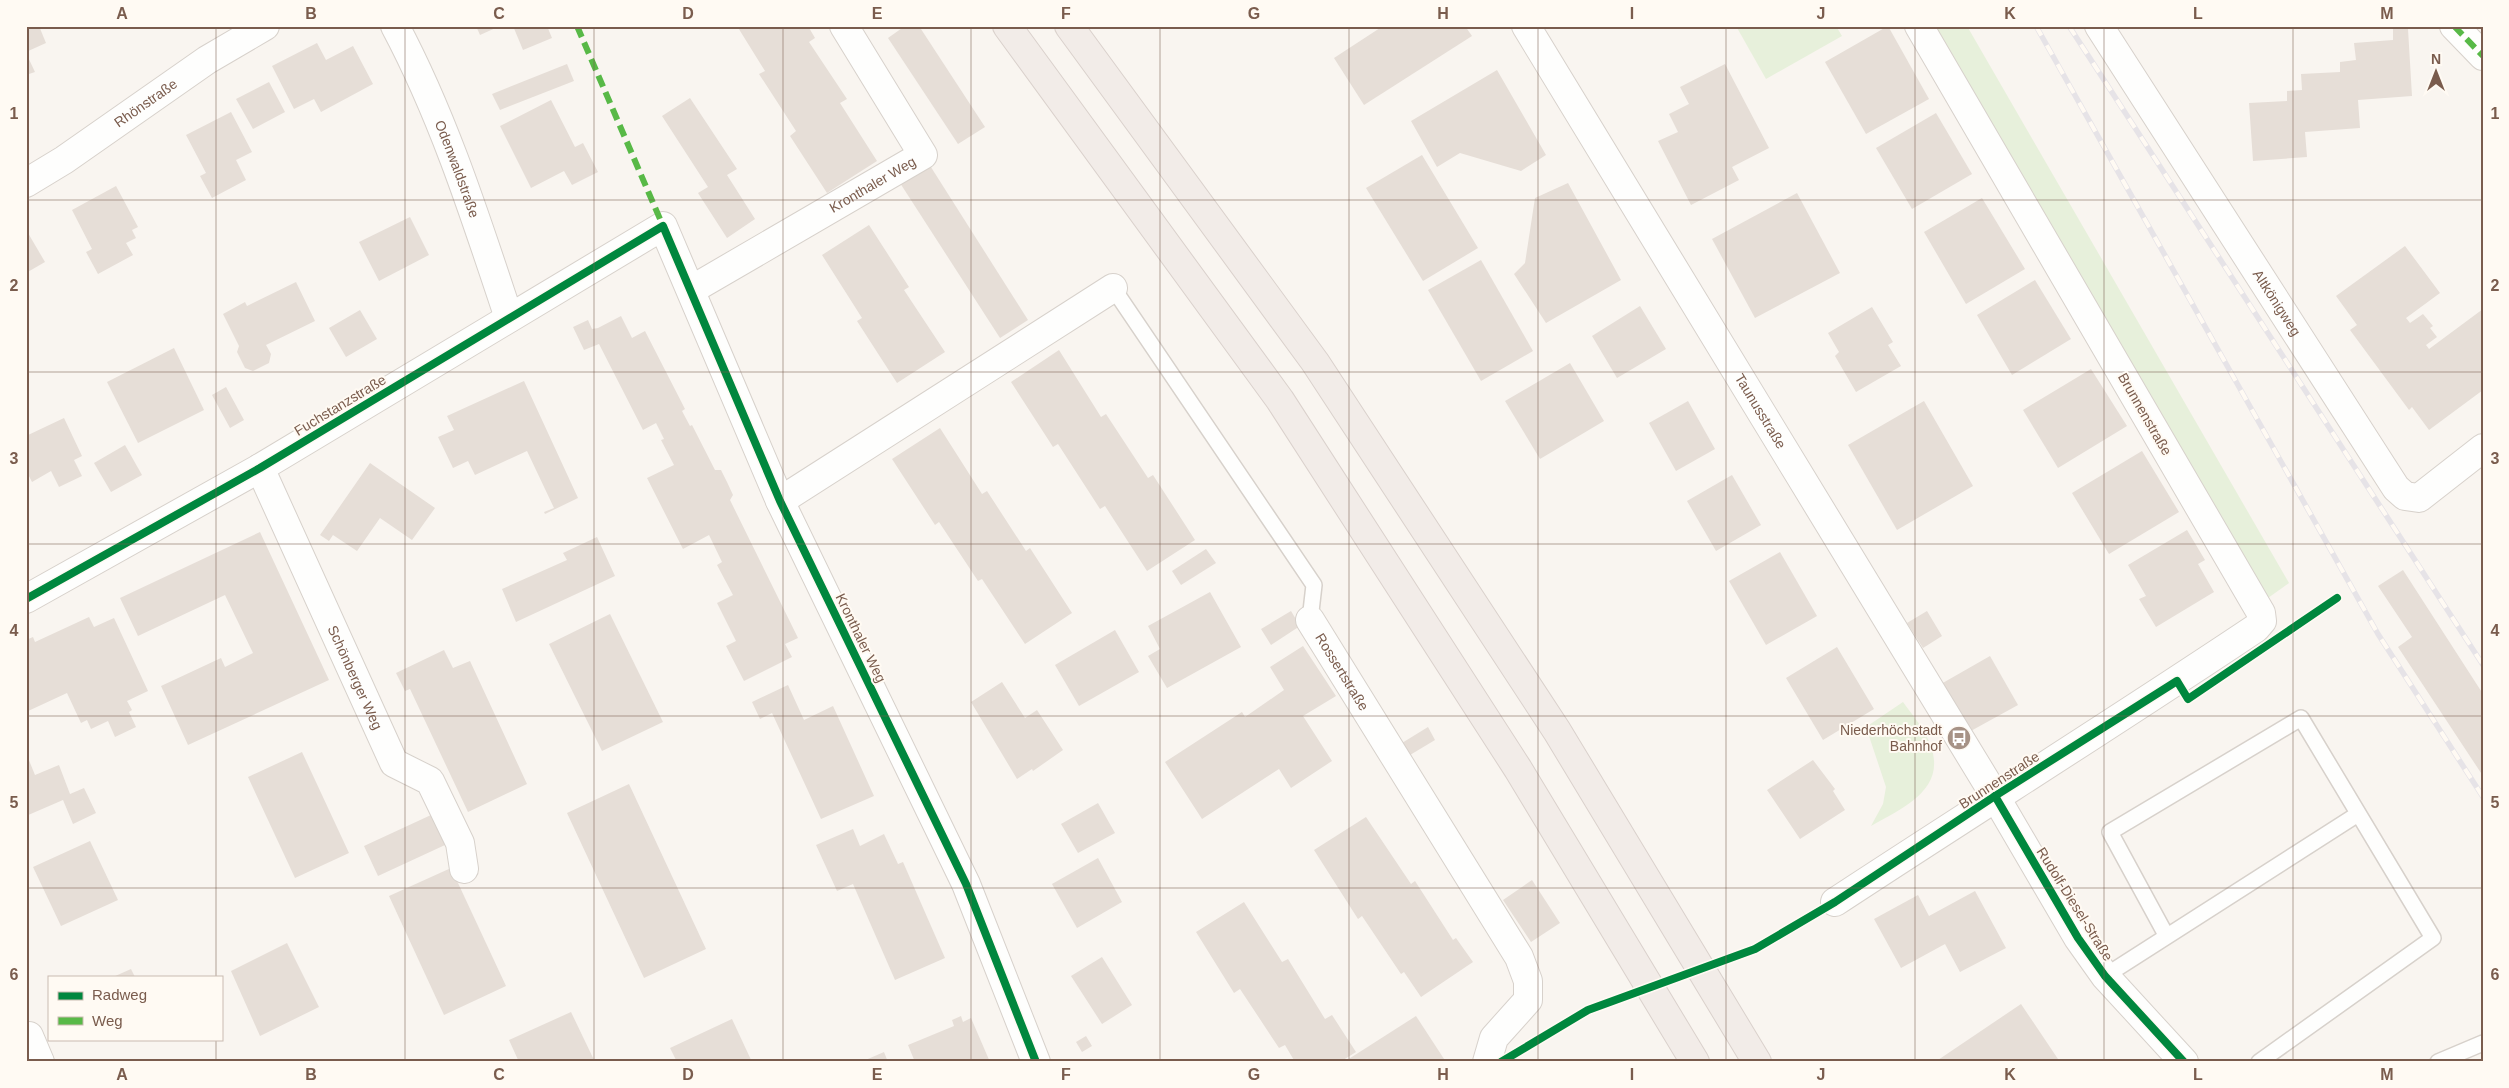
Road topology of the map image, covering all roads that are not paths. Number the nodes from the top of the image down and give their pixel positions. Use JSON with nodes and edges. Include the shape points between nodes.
{"nodes":[{"id":1,"x":265,"y":26,"type":"edge"},
{"id":2,"x":395,"y":26,"type":"edge"},
{"id":3,"x":844,"y":26,"type":"edge"},
{"id":4,"x":1007,"y":26,"type":"edge"},
{"id":5,"x":1069,"y":26,"type":"edge"},
{"id":6,"x":1526,"y":26,"type":"edge"},
{"id":7,"x":1919,"y":26,"type":"edge"},
{"id":8,"x":2099,"y":26,"type":"edge"},
{"id":9,"x":2454,"y":26,"type":"edge"},
{"id":10,"x":2483,"y":56,"type":"edge"},
{"id":11,"x":26,"y":183,"type":"edge"},
{"id":12,"x":663,"y":226,"type":"joint"},
{"id":13,"x":1113,"y":288,"type":"joint"},
{"id":14,"x":692,"y":290,"type":"junction"},
{"id":15,"x":509,"y":318,"type":"junction"},
{"id":16,"x":2483,"y":448,"type":"edge"},
{"id":17,"x":260,"y":468,"type":"junction"},
{"id":18,"x":780,"y":501,"type":"junction"},
{"id":19,"x":26,"y":599,"type":"edge"},
{"id":20,"x":1310,"y":620,"type":"joint"},
{"id":21,"x":1995,"y":796,"type":"junction"},
{"id":22,"x":2358,"y":814,"type":"junction"},
{"id":23,"x":464,"y":869,"type":"dead end"},
{"id":24,"x":1835,"y":902,"type":"dead end"},
{"id":25,"x":2166,"y":935,"type":"junction"},
{"id":26,"x":2105,"y":976,"type":"junction"},
{"id":27,"x":29,"y":1036,"type":"dead end"},
{"id":28,"x":2483,"y":1043,"type":"edge"},
{"id":29,"x":40,"y":1062,"type":"edge"},
{"id":30,"x":1036,"y":1062,"type":"edge"},
{"id":31,"x":1487,"y":1062,"type":"edge"},
{"id":32,"x":1695,"y":1062,"type":"edge"},
{"id":33,"x":1757,"y":1062,"type":"edge"},
{"id":34,"x":2184,"y":1062,"type":"edge"},
{"id":35,"x":2259,"y":1062,"type":"edge"},
{"id":36,"x":2438,"y":1062,"type":"edge"}],
"edges":[{"from":1,"to":11,"type":"street","name":"Rhönstraße","via":[[207,60]]},
{"from":2,"to":15,"type":"street","name":"Odenwaldstraße","via":[[462,181]]},
{"from":3,"to":14,"type":"street","name":"Kronthaler Weg","via":[[923,155]]},
{"from":4,"to":32,"type":"highway","via":[[1280,400],[1518,769]]},
{"from":5,"to":33,"type":"highway","via":[[1315,362],[1557,730]]},
{"from":6,"to":21,"type":"street","name":"Taunusstraße"},
{"from":7,"to":21,"type":"street","name":"Brunnenstraße","via":[[2261,613],[2262,621],[2177,681]]},
{"from":8,"to":16,"type":"street","name":"Altkönigweg","via":[[2396,488],[2405,496],[2419,498]]},
{"from":9,"to":10,"type":"street"},
{"from":12,"to":14,"type":"street","name":"Kronthaler Weg"},
{"from":12,"to":15,"type":"street","name":"Fuchstanzstraße"},
{"from":13,"to":18,"type":"street"},
{"from":13,"to":20,"type":"lane","name":"Rossertstraße","via":[[1314,586]]},
{"from":14,"to":18,"type":"street","name":"Kronthaler Weg"},
{"from":15,"to":17,"type":"street","name":"Fuchstanzstraße"},
{"from":17,"to":19,"type":"street","name":"Fuchstanzstraße"},
{"from":17,"to":23,"type":"street","name":"Schönberger Weg","via":[[394,764],[430,780],[460,843]]},
{"from":18,"to":30,"type":"street","name":"Kronthaler Weg","via":[[966,884]]},
{"from":20,"to":31,"type":"street","name":"Rossertstraße","via":[[1519,957],[1528,981],[1528,1000],[1494,1038]]},
{"from":21,"to":24,"type":"street","name":"Brunnenstraße"},
{"from":21,"to":26,"type":"street","name":"Rudolf-Diesel-Straße","via":[[2078,938]]},
{"from":22,"to":25,"type":"lane"},
{"from":22,"to":25,"type":"lane","via":[[2301,718],[2110,832]]},
{"from":22,"to":35,"type":"lane","via":[[2433,938]]},
{"from":25,"to":26,"type":"lane"},
{"from":26,"to":34,"type":"street","name":"Rudolf-Diesel-Straße"},
{"from":27,"to":29,"type":"street"},
{"from":28,"to":36,"type":"lane"}]}
